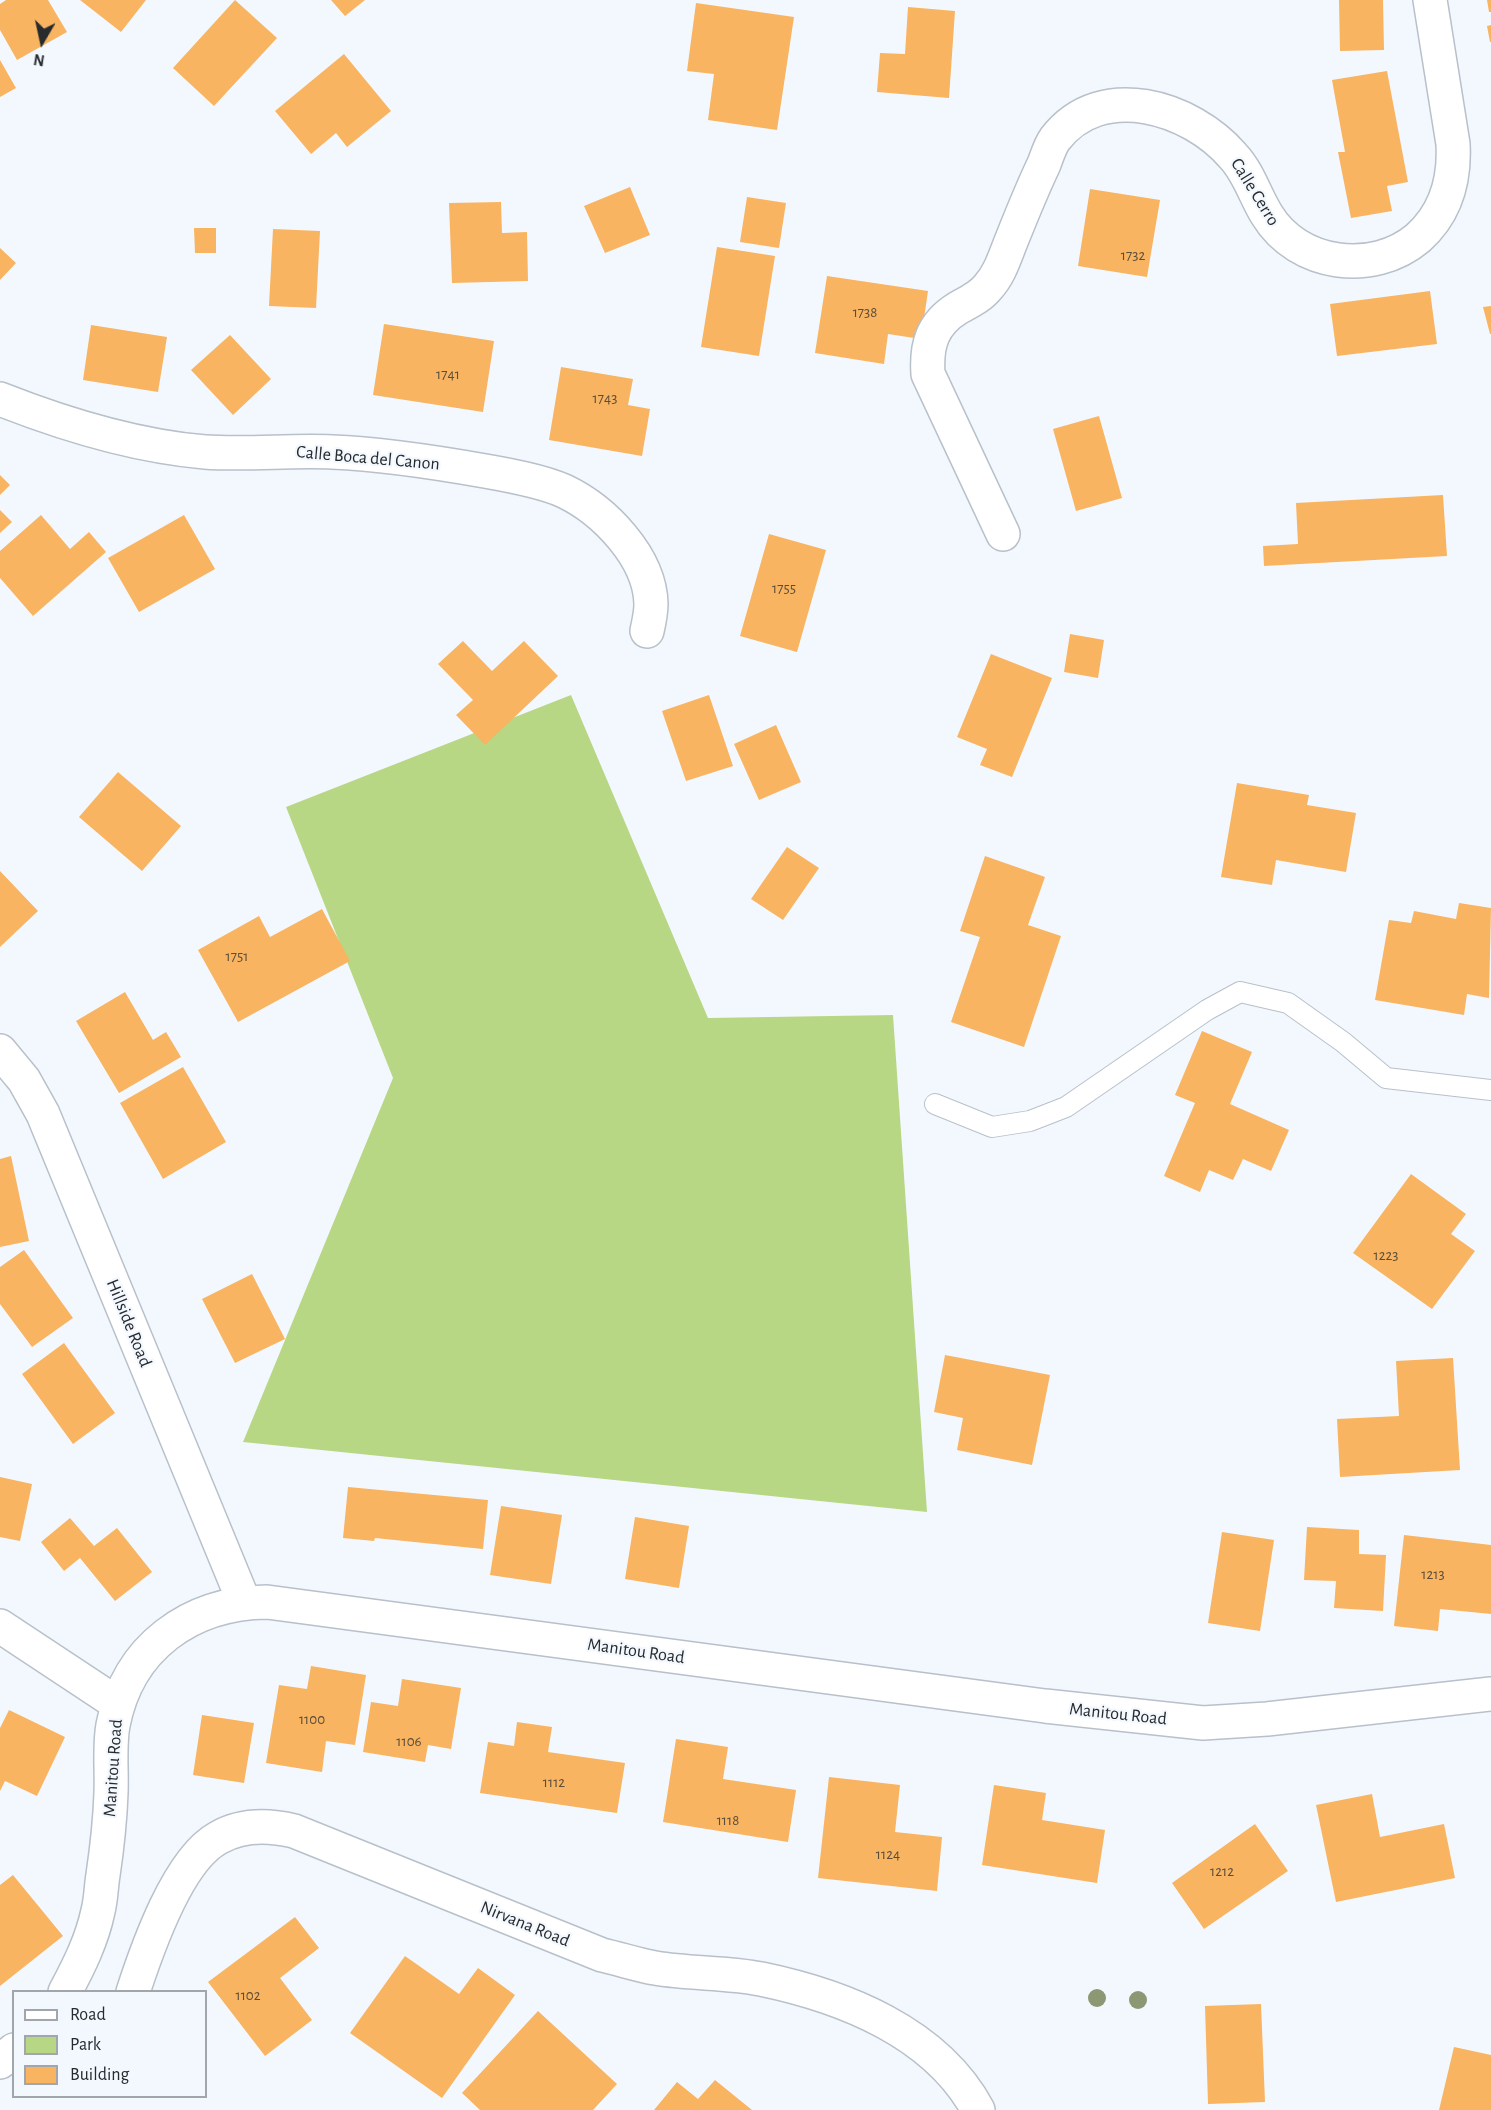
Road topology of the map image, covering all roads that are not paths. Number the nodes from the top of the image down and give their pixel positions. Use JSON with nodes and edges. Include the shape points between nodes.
{"nodes":[{"id":1,"x":1430,"y":0,"type":"edge"},
{"id":2,"x":0,"y":399,"type":"edge"},
{"id":3,"x":1003,"y":534,"type":"dead end"},
{"id":4,"x":647,"y":631,"type":"dead end"},
{"id":5,"x":0,"y":1051,"type":"edge"},
{"id":6,"x":1491,"y":1090,"type":"edge"},
{"id":7,"x":935,"y":1104,"type":"dead end"},
{"id":8,"x":244,"y":1602,"type":"junction"},
{"id":9,"x":0,"y":1626,"type":"edge"},
{"id":10,"x":1491,"y":1694,"type":"edge"},
{"id":11,"x":118,"y":1704,"type":"junction"},
{"id":12,"x":66,"y":1990,"type":"edge"},
{"id":13,"x":134,"y":1990,"type":"edge"},
{"id":14,"x":12,"y":2052,"type":"edge"},
{"id":15,"x":0,"y":2061,"type":"edge"},
{"id":16,"x":978,"y":2110,"type":"edge"}],
"edges":[{"from":1,"to":3,"type":"street","name":"Calle Cerro","via":[[1453,144],[1450,186],[1432,224],[1416,239],[1378,258],[1358,262],[1336,260],[1297,246],[1267,216],[1247,176],[1220,141],[1161,109],[1140,105],[1101,108],[1084,114],[1055,140],[998,274],[987,289],[941,321],[927,355],[928,374]]},
{"from":2,"to":4,"type":"street","name":"Calle Boca del Canon","via":[[118,439],[206,452],[331,452],[422,460],[563,490],[596,510],[628,545],[648,588],[651,604]]},
{"from":5,"to":8,"type":"street","name":"Hillside Road","via":[[24,1080],[43,1114]]},
{"from":6,"to":7,"type":"lane","via":[[1386,1078],[1288,1003],[1240,992],[1207,1010],[1066,1107],[1030,1121],[992,1127]]},
{"from":8,"to":10,"type":"street","name":"Manitou Road","via":[[1203,1723]]},
{"from":8,"to":11,"type":"street","name":"Manitou Road","via":[[205,1612],[166,1636],[134,1671]]},
{"from":9,"to":11,"type":"street"},
{"from":11,"to":12,"type":"street","name":"Manitou Road","via":[[113,1727],[110,1819],[98,1911]]},
{"from":13,"to":16,"type":"street","name":"Nirvana Road","via":[[155,1929],[180,1880],[203,1849],[237,1830],[275,1826],[602,1955],[656,1968],[759,1979],[824,1996],[906,2034],[941,2061]]},
{"from":14,"to":15,"type":"street"}]}
